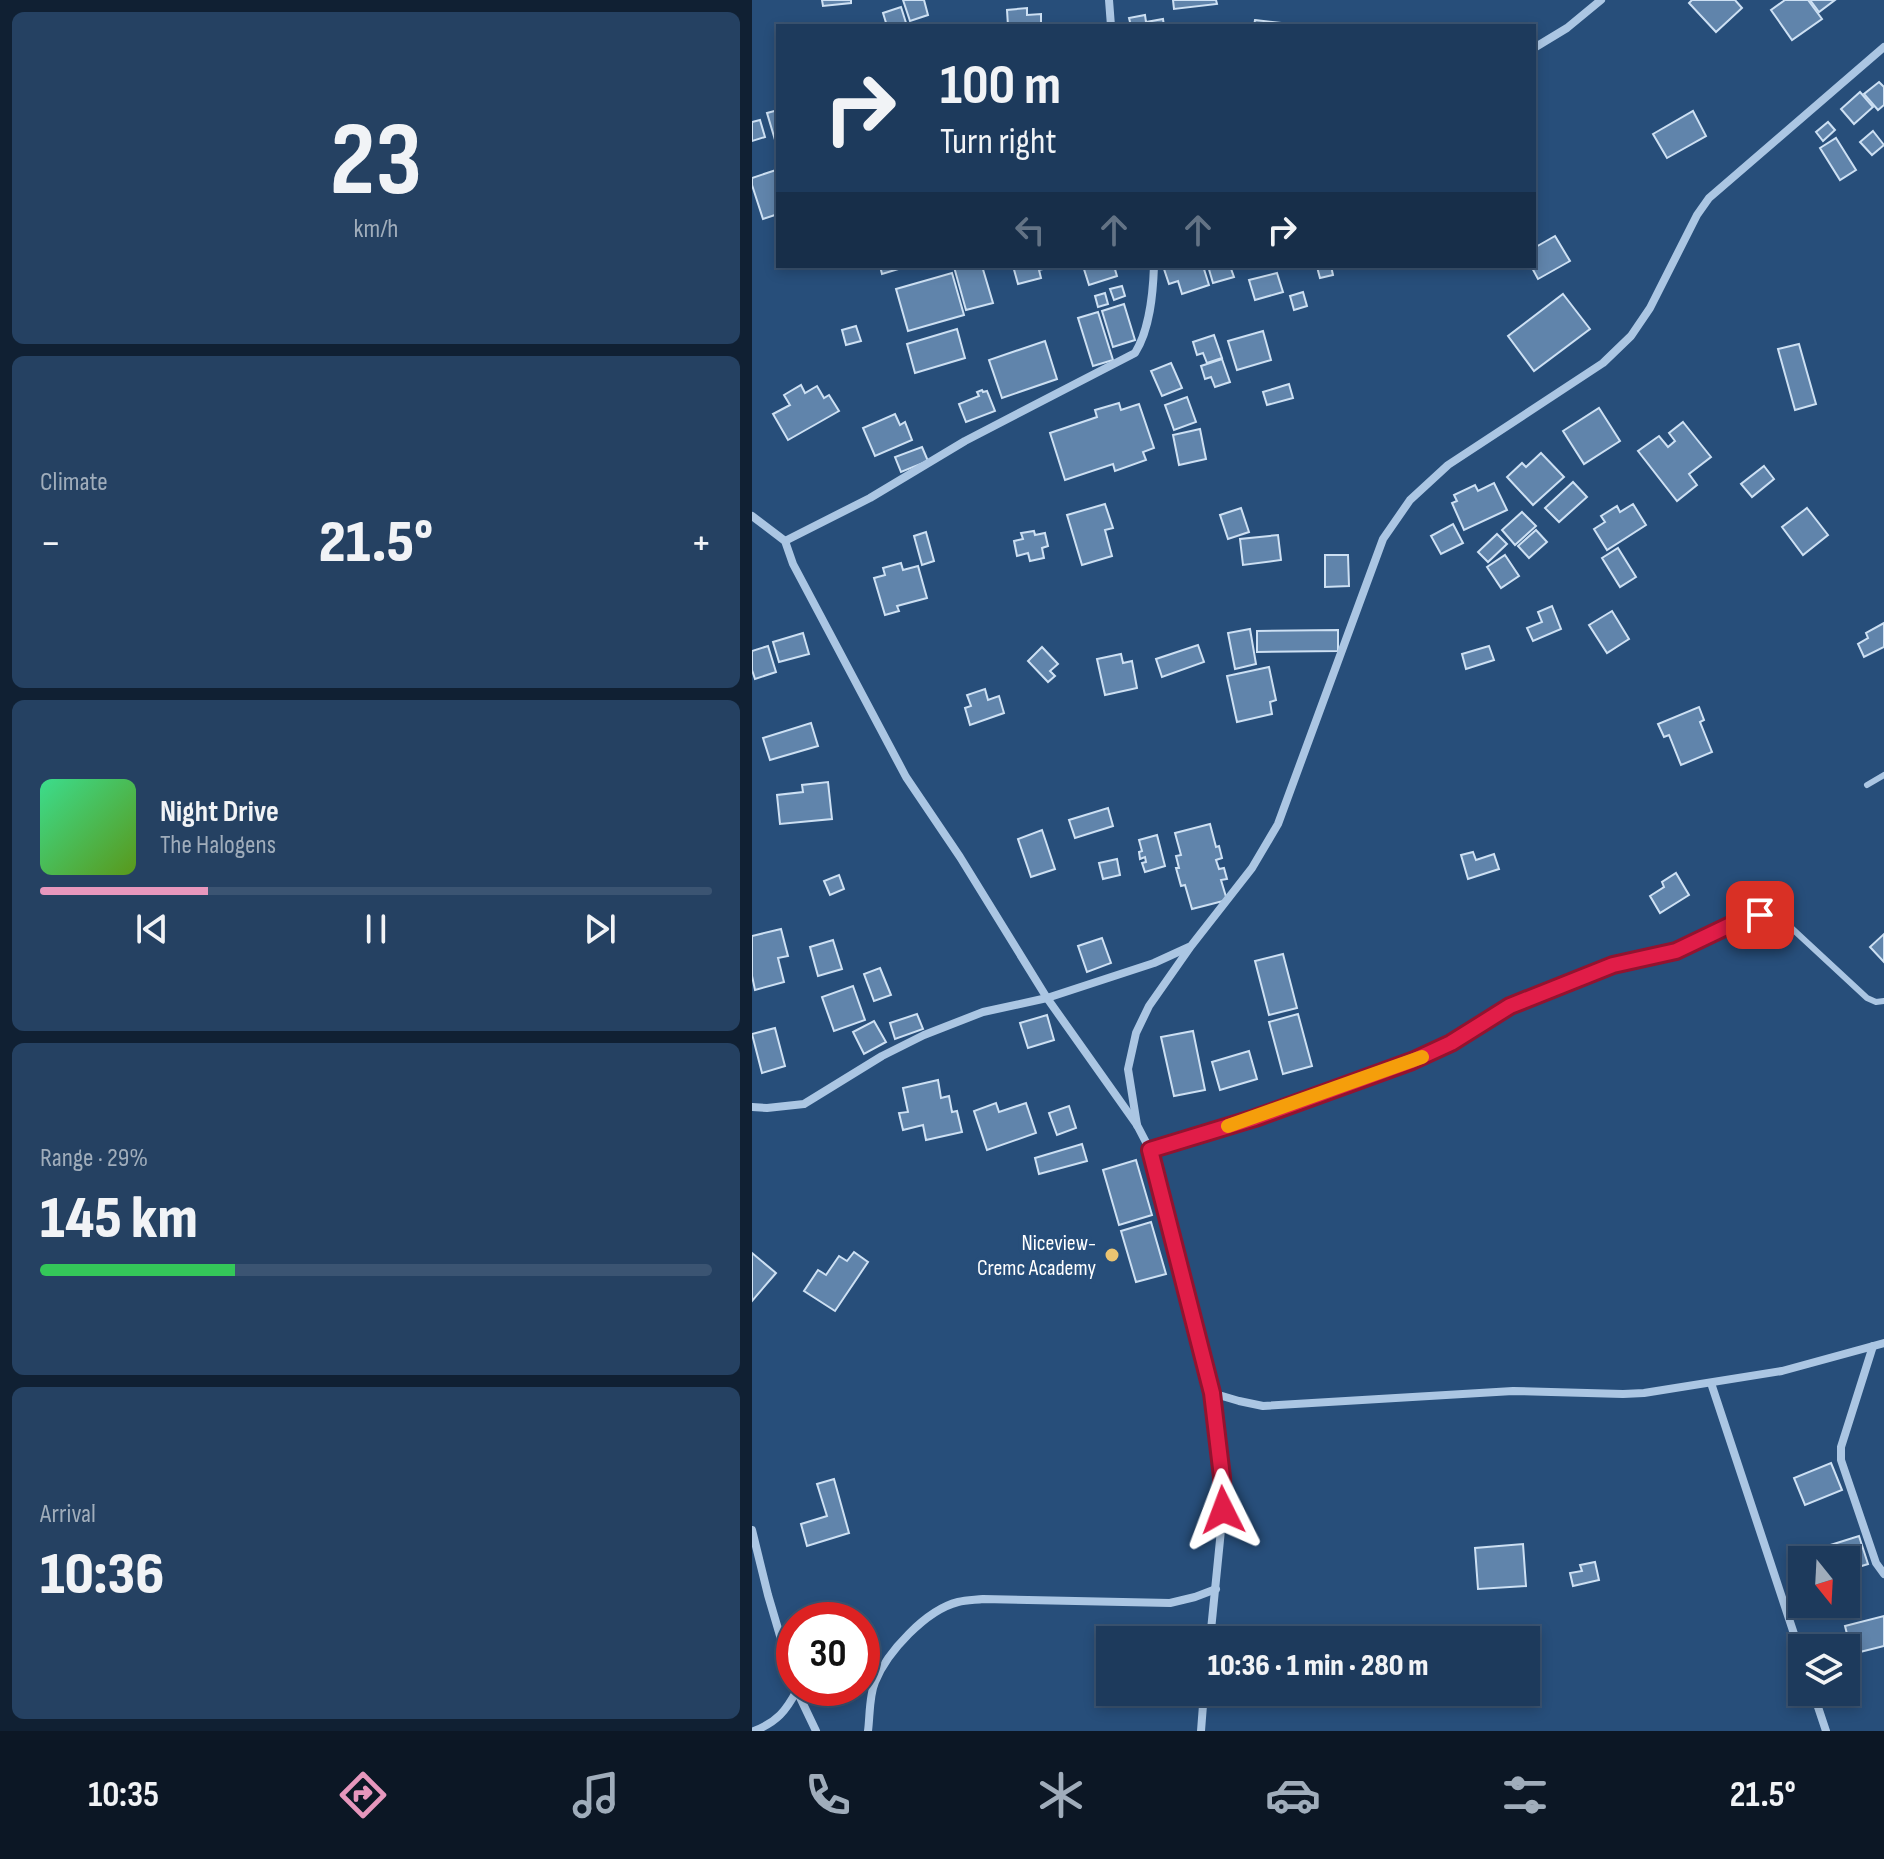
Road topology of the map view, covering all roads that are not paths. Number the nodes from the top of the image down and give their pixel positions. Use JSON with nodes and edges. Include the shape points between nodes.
{"nodes":[{"id":1,"x":1109,"y":0,"type":"edge"},
{"id":2,"x":1601,"y":0,"type":"edge"},
{"id":3,"x":1111,"y":24,"type":"edge"},
{"id":4,"x":1536,"y":47,"type":"edge"},
{"id":5,"x":1884,"y":47,"type":"edge"},
{"id":6,"x":1154,"y":268,"type":"edge"},
{"id":7,"x":752,"y":516,"type":"edge"},
{"id":8,"x":785,"y":541,"type":"junction"},
{"id":9,"x":1884,"y":775,"type":"edge"},
{"id":10,"x":1867,"y":785,"type":"dead end"},
{"id":11,"x":1191,"y":946,"type":"junction"},
{"id":12,"x":1047,"y":998,"type":"junction"},
{"id":13,"x":1884,"y":1001,"type":"edge"},
{"id":14,"x":752,"y":1107,"type":"edge"},
{"id":15,"x":1137,"y":1125,"type":"junction"},
{"id":16,"x":1150,"y":1150,"type":"junction"},
{"id":17,"x":1884,"y":1343,"type":"edge"},
{"id":18,"x":1873,"y":1346,"type":"junction"},
{"id":19,"x":1711,"y":1383,"type":"junction"},
{"id":20,"x":1212,"y":1393,"type":"junction"},
{"id":21,"x":752,"y":1530,"type":"edge"},
{"id":22,"x":1884,"y":1574,"type":"edge"},
{"id":23,"x":1216,"y":1589,"type":"junction"},
{"id":24,"x":776,"y":1621,"type":"edge"},
{"id":25,"x":1212,"y":1626,"type":"edge"},
{"id":26,"x":1794,"y":1634,"type":"edge"},
{"id":27,"x":789,"y":1706,"type":"edge"},
{"id":28,"x":805,"y":1706,"type":"edge"},
{"id":29,"x":1203,"y":1706,"type":"edge"},
{"id":30,"x":1818,"y":1706,"type":"edge"},
{"id":31,"x":754,"y":1731,"type":"edge"},
{"id":32,"x":816,"y":1731,"type":"edge"},
{"id":33,"x":868,"y":1731,"type":"edge"},
{"id":34,"x":1201,"y":1731,"type":"edge"},
{"id":35,"x":1826,"y":1731,"type":"edge"}],
"edges":[{"from":1,"to":3,"type":"street"},
{"from":2,"to":4,"type":"street"},
{"from":5,"to":11,"type":"street","via":[[1709,198],[1650,308],[1622,345],[1603,363],[1448,465],[1410,500],[1383,539],[1278,824],[1252,868]]},
{"from":6,"to":8,"type":"street","via":[[1143,341],[1135,353]]},
{"from":7,"to":8,"type":"street"},
{"from":8,"to":12,"type":"street","via":[[906,777]]},
{"from":9,"to":10,"type":"lane"},
{"from":11,"to":12,"type":"street"},
{"from":11,"to":15,"type":"street","via":[[1136,1033],[1128,1069]]},
{"from":12,"to":14,"type":"street","via":[[983,1012],[924,1035],[804,1104]]},
{"from":12,"to":15,"type":"street"},
{"from":13,"to":16,"type":"lane","via":[[1867,998],[1785,922],[1774,916],[1745,918],[1676,951],[1613,965],[1510,1006],[1412,1061]]},
{"from":15,"to":16,"type":"street"},
{"from":16,"to":20,"type":"street"},
{"from":17,"to":18,"type":"street"},
{"from":18,"to":19,"type":"street","via":[[1782,1371]]},
{"from":18,"to":22,"type":"street","via":[[1841,1460]]},
{"from":19,"to":20,"type":"street","via":[[1623,1394],[1513,1391],[1263,1406]]},
{"from":19,"to":26,"type":"street"},
{"from":20,"to":23,"type":"street","via":[[1223,1510]]},
{"from":21,"to":24,"type":"street"},
{"from":23,"to":25,"type":"street"},
{"from":23,"to":33,"type":"street","via":[[1170,1603],[956,1602],[932,1614],[884,1664],[874,1684]]},
{"from":27,"to":31,"type":"street"},
{"from":28,"to":32,"type":"street"},
{"from":29,"to":34,"type":"street"},
{"from":30,"to":35,"type":"street"}]}
